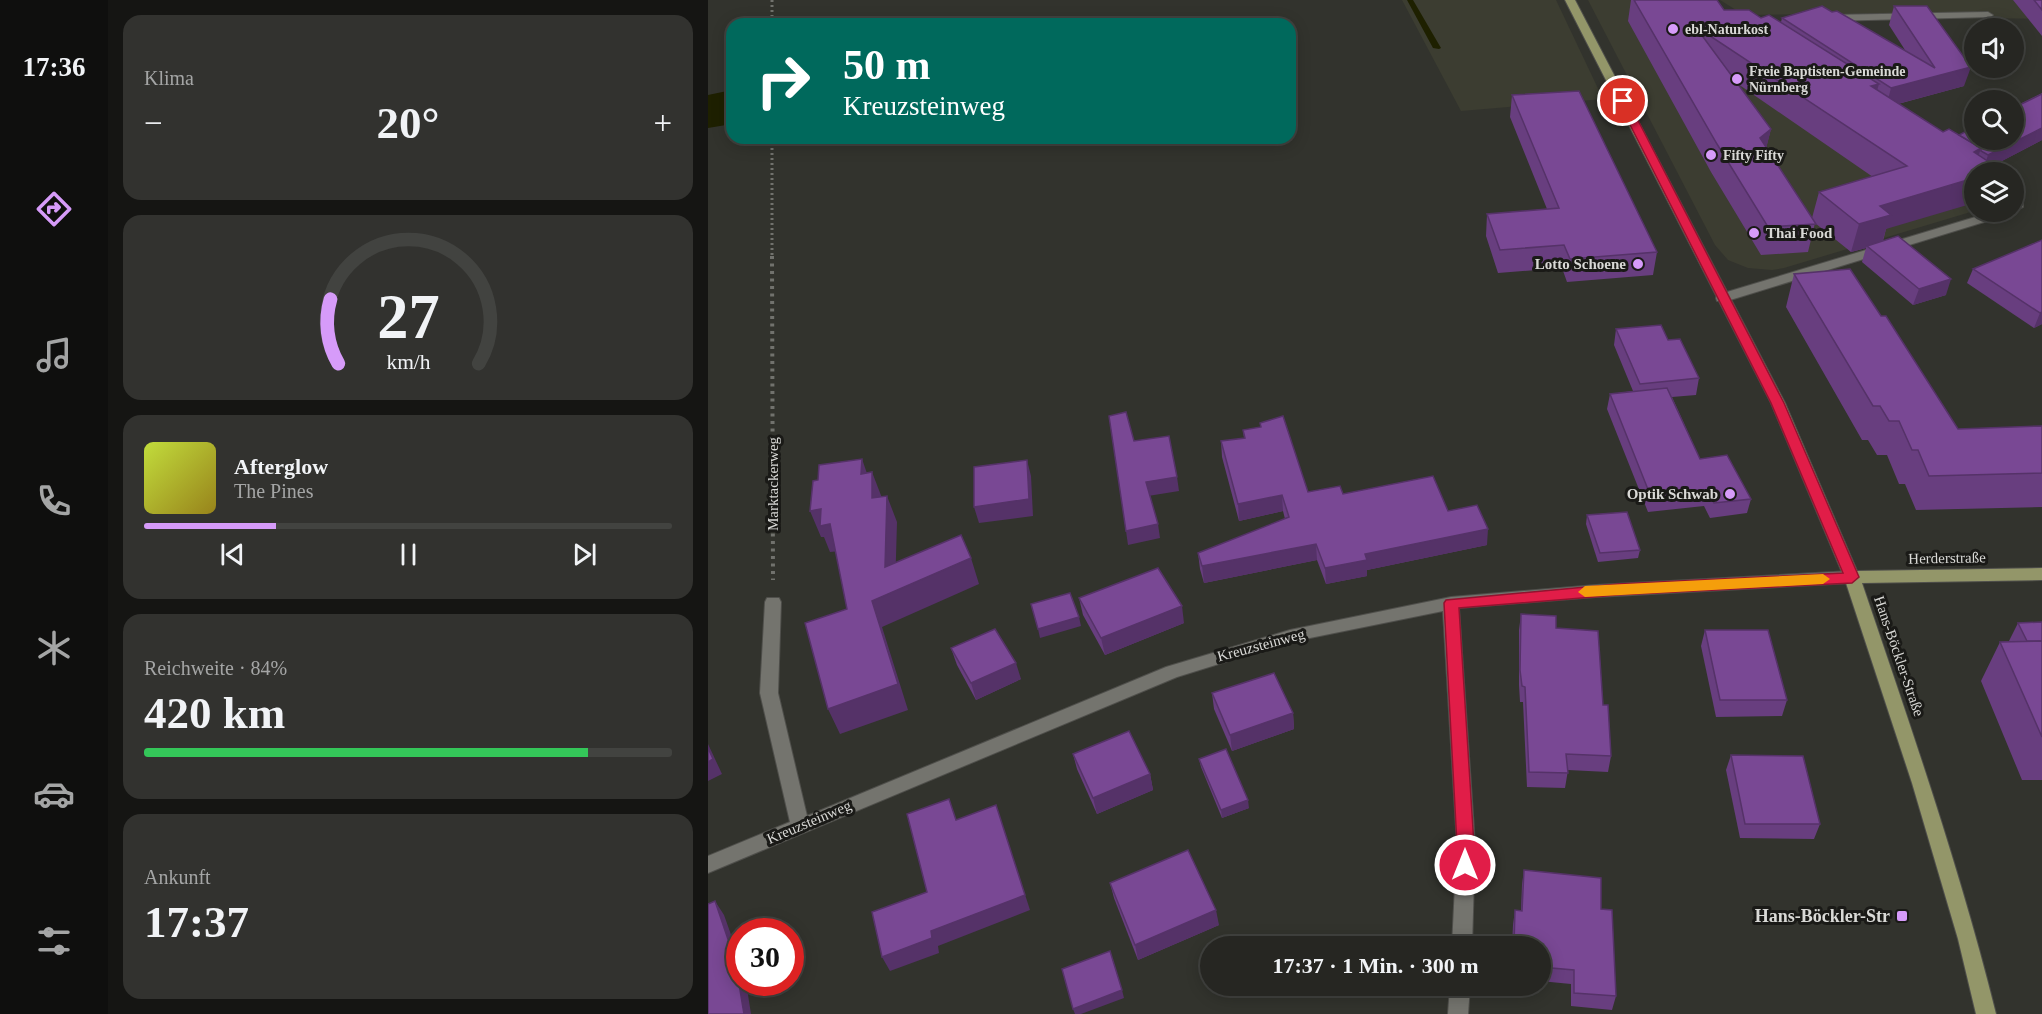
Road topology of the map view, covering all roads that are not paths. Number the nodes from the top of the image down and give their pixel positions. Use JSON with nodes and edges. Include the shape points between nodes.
{"nodes":[{"id":1,"x":1570,"y":0,"type":"edge"},
{"id":2,"x":1988,"y":15,"type":"dead end"},
{"id":3,"x":1821,"y":18,"type":"edge"},
{"id":4,"x":1970,"y":222,"type":"edge"},
{"id":5,"x":1722,"y":298,"type":"junction"},
{"id":6,"x":2042,"y":574,"type":"edge"},
{"id":7,"x":1852,"y":577,"type":"junction"},
{"id":8,"x":773,"y":602,"type":"road end"},
{"id":9,"x":1451,"y":603,"type":"junction"},
{"id":10,"x":800,"y":826,"type":"junction"},
{"id":11,"x":708,"y":865,"type":"edge"},
{"id":12,"x":1462,"y":936,"type":"edge"},
{"id":13,"x":1459,"y":996,"type":"edge"},
{"id":14,"x":1458,"y":1014,"type":"edge"},
{"id":15,"x":1986,"y":1014,"type":"edge"}],
"edges":[{"from":1,"to":5,"type":"main road","name":"Hans-Böckler-Straße"},
{"from":2,"to":3,"type":"street"},
{"from":4,"to":5,"type":"street"},
{"from":5,"to":7,"type":"main road","name":"Hans-Böckler-Straße","via":[[1778,403]]},
{"from":6,"to":7,"type":"main road","name":"Herderstraße"},
{"from":7,"to":9,"type":"street","name":"Kreuzsteinweg"},
{"from":7,"to":15,"type":"main road","name":"Hans-Böckler-Straße","via":[[1924,794],[1968,939]]},
{"from":8,"to":10,"type":"street","via":[[769,693]]},
{"from":9,"to":10,"type":"street","name":"Kreuzsteinweg","via":[[1329,627],[1207,660]]},
{"from":9,"to":12,"type":"street","via":[[1466,845]]},
{"from":10,"to":11,"type":"street","name":"Kreuzsteinweg"},
{"from":13,"to":14,"type":"street"}]}
